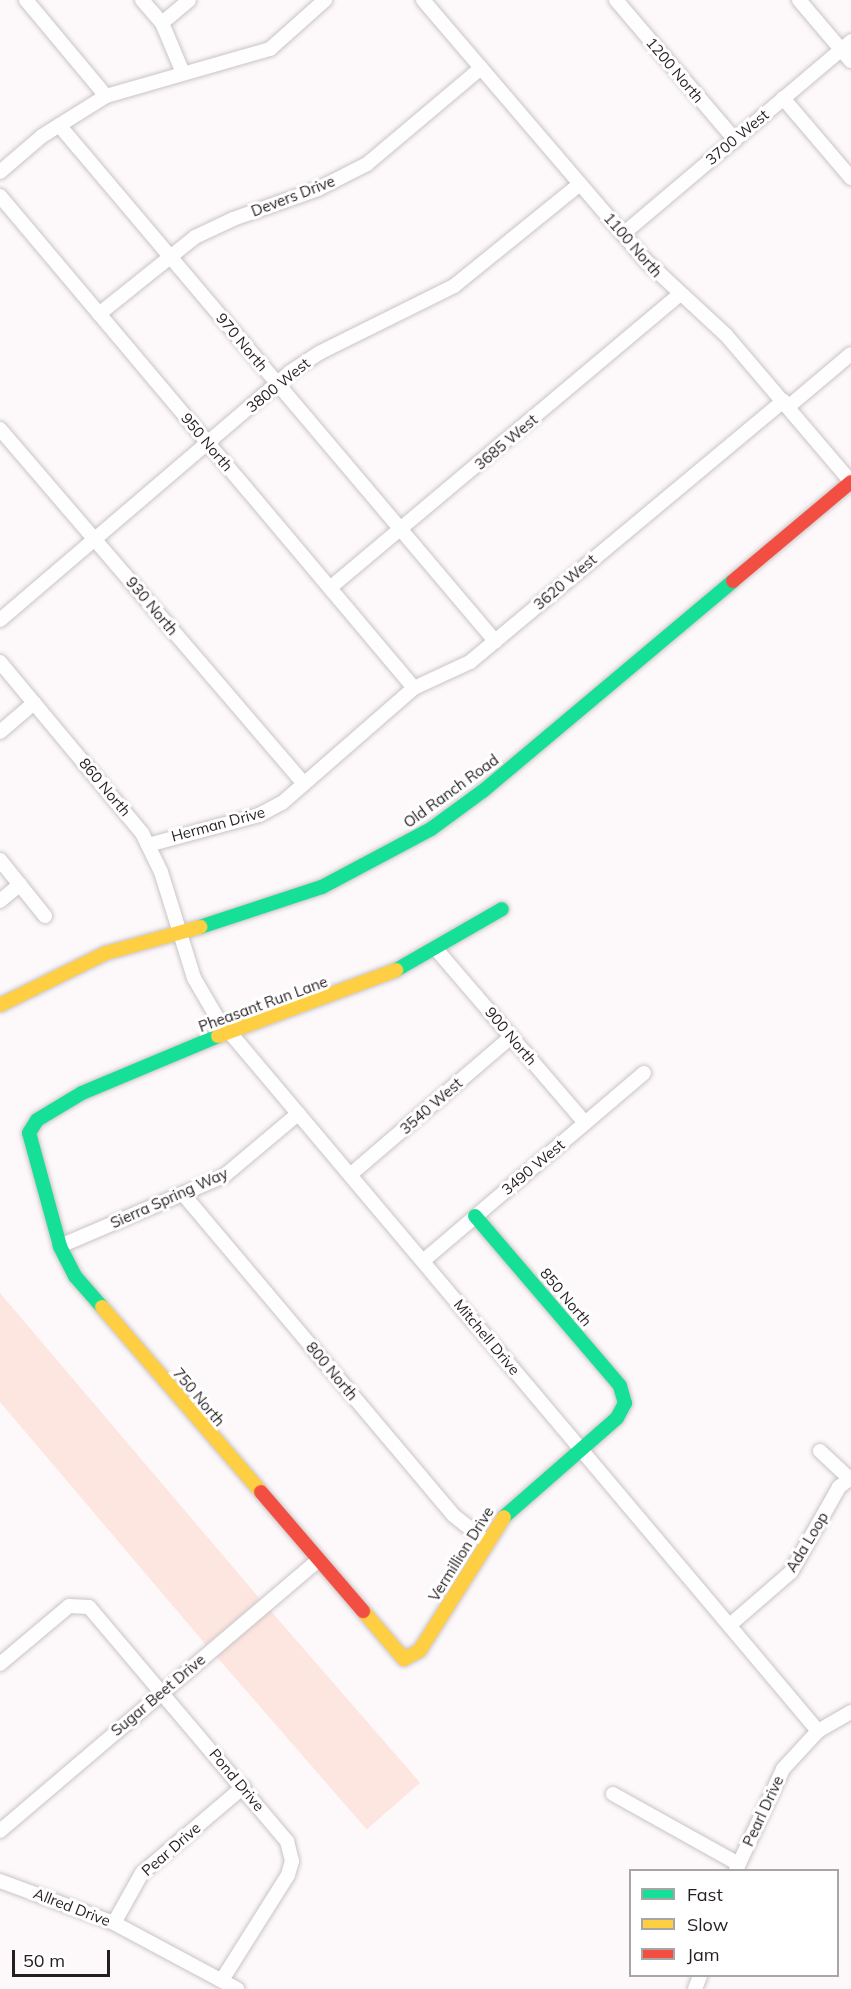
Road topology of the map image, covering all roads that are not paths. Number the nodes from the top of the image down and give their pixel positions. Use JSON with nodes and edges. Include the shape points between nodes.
{"nodes":[{"id":1,"x":26,"y":0,"type":"edge"},
{"id":2,"x":142,"y":0,"type":"edge"},
{"id":3,"x":189,"y":0,"type":"edge"},
{"id":4,"x":325,"y":0,"type":"edge"},
{"id":5,"x":423,"y":0,"type":"edge"},
{"id":6,"x":616,"y":0,"type":"edge"},
{"id":7,"x":799,"y":0,"type":"edge"},
{"id":8,"x":162,"y":23,"type":"junction"},
{"id":9,"x":846,"y":45,"type":"edge"},
{"id":10,"x":851,"y":61,"type":"edge"},
{"id":11,"x":481,"y":68,"type":"junction"},
{"id":12,"x":183,"y":73,"type":"junction"},
{"id":13,"x":106,"y":96,"type":"junction"},
{"id":14,"x":783,"y":98,"type":"junction"},
{"id":15,"x":59,"y":125,"type":"junction"},
{"id":16,"x":735,"y":140,"type":"junction"},
{"id":17,"x":0,"y":172,"type":"edge"},
{"id":18,"x":851,"y":178,"type":"edge"},
{"id":19,"x":580,"y":184,"type":"junction"},
{"id":20,"x":0,"y":196,"type":"edge"},
{"id":21,"x":623,"y":234,"type":"junction"},
{"id":22,"x":169,"y":255,"type":"junction"},
{"id":23,"x":679,"y":295,"type":"junction"},
{"id":24,"x":99,"y":314,"type":"junction"},
{"id":25,"x":851,"y":354,"type":"edge"},
{"id":26,"x":278,"y":384,"type":"junction"},
{"id":27,"x":785,"y":404,"type":"junction"},
{"id":28,"x":0,"y":429,"type":"edge"},
{"id":29,"x":208,"y":443,"type":"junction"},
{"id":30,"x":851,"y":482,"type":"edge"},
{"id":31,"x":402,"y":529,"type":"junction"},
{"id":32,"x":94,"y":540,"type":"junction"},
{"id":33,"x":331,"y":587,"type":"junction"},
{"id":34,"x":0,"y":620,"type":"edge"},
{"id":35,"x":495,"y":641,"type":"junction"},
{"id":36,"x":0,"y":662,"type":"edge"},
{"id":37,"x":414,"y":688,"type":"junction"},
{"id":38,"x":34,"y":703,"type":"junction"},
{"id":39,"x":0,"y":732,"type":"edge"},
{"id":40,"x":340,"y":753,"type":"joint"},
{"id":41,"x":303,"y":784,"type":"junction"},
{"id":42,"x":148,"y":845,"type":"junction"},
{"id":43,"x":0,"y":860,"type":"edge"},
{"id":44,"x":20,"y":884,"type":"junction"},
{"id":45,"x":0,"y":901,"type":"edge"},
{"id":46,"x":502,"y":909,"type":"dead end"},
{"id":47,"x":45,"y":916,"type":"dead end"},
{"id":48,"x":179,"y":931,"type":"junction"},
{"id":49,"x":436,"y":950,"type":"junction"},
{"id":50,"x":0,"y":1005,"type":"edge"},
{"id":51,"x":229,"y":1032,"type":"junction"},
{"id":52,"x":512,"y":1037,"type":"junction"},
{"id":53,"x":644,"y":1073,"type":"dead end"},
{"id":54,"x":298,"y":1114,"type":"junction"},
{"id":55,"x":585,"y":1124,"type":"junction"},
{"id":56,"x":33,"y":1125,"type":"joint"},
{"id":57,"x":350,"y":1175,"type":"junction"},
{"id":58,"x":183,"y":1194,"type":"junction"},
{"id":59,"x":475,"y":1216,"type":"junction"},
{"id":60,"x":60,"y":1246,"type":"junction"},
{"id":61,"x":423,"y":1261,"type":"junction"},
{"id":62,"x":625,"y":1403,"type":"joint"},
{"id":63,"x":581,"y":1448,"type":"junction"},
{"id":64,"x":820,"y":1451,"type":"dead end"},
{"id":65,"x":850,"y":1478,"type":"edge"},
{"id":66,"x":486,"y":1541,"type":"junction"},
{"id":67,"x":317,"y":1561,"type":"junction"},
{"id":68,"x":731,"y":1624,"type":"junction"},
{"id":69,"x":404,"y":1659,"type":"joint"},
{"id":70,"x":0,"y":1664,"type":"edge"},
{"id":71,"x":162,"y":1692,"type":"junction"},
{"id":72,"x":851,"y":1712,"type":"edge"},
{"id":73,"x":818,"y":1731,"type":"junction"},
{"id":74,"x":243,"y":1787,"type":"junction"},
{"id":75,"x":613,"y":1794,"type":"dead end"},
{"id":76,"x":0,"y":1831,"type":"edge"},
{"id":77,"x":738,"y":1867,"type":"edge"},
{"id":78,"x":0,"y":1881,"type":"edge"},
{"id":79,"x":114,"y":1923,"type":"junction"},
{"id":80,"x":222,"y":1980,"type":"junction"},
{"id":81,"x":237,"y":1989,"type":"edge"}],
"edges":[{"from":1,"to":13,"type":"street"},
{"from":2,"to":8,"type":"street"},
{"from":3,"to":8,"type":"street"},
{"from":4,"to":12,"type":"street","via":[[270,49]]},
{"from":5,"to":11,"type":"street","name":"1100 North"},
{"from":6,"to":16,"type":"street","name":"1200 North"},
{"from":7,"to":9,"type":"street"},
{"from":8,"to":12,"type":"street"},
{"from":9,"to":10,"type":"street"},
{"from":9,"to":14,"type":"street","name":"3700 West"},
{"from":11,"to":19,"type":"street","name":"1100 North"},
{"from":11,"to":22,"type":"street","name":"Devers Drive","via":[[382,153],[351,173],[213,227]]},
{"from":12,"to":13,"type":"street"},
{"from":13,"to":15,"type":"street"},
{"from":14,"to":16,"type":"street","name":"3700 West"},
{"from":14,"to":18,"type":"street"},
{"from":15,"to":17,"type":"street"},
{"from":15,"to":22,"type":"street","name":"970 North"},
{"from":16,"to":21,"type":"street","name":"3700 West"},
{"from":19,"to":21,"type":"street","name":"1100 North"},
{"from":19,"to":26,"type":"street","name":"3800 West","via":[[454,286],[319,353]]},
{"from":20,"to":24,"type":"street","name":"950 North"},
{"from":21,"to":23,"type":"street","name":"1100 North"},
{"from":22,"to":24,"type":"street","name":"Devers Drive"},
{"from":22,"to":26,"type":"street","name":"970 North"},
{"from":23,"to":27,"type":"street","name":"1100 North","via":[[714,322]]},
{"from":23,"to":31,"type":"street","name":"3685 West"},
{"from":24,"to":29,"type":"street","name":"950 North"},
{"from":25,"to":27,"type":"street","name":"3620 West"},
{"from":26,"to":29,"type":"street","name":"3800 West"},
{"from":26,"to":31,"type":"street","name":"970 North"},
{"from":27,"to":30,"type":"street","name":"1100 North"},
{"from":27,"to":35,"type":"street","name":"3620 West"},
{"from":28,"to":32,"type":"street","name":"930 North"},
{"from":29,"to":32,"type":"street","name":"3800 West"},
{"from":29,"to":33,"type":"street","name":"950 North"},
{"from":30,"to":48,"type":"street","name":"Old Ranch Road","via":[[483,791],[431,829],[322,887],[220,922]]},
{"from":31,"to":33,"type":"street","name":"3685 West"},
{"from":31,"to":35,"type":"street","name":"970 North"},
{"from":32,"to":34,"type":"street","name":"3800 West"},
{"from":32,"to":41,"type":"street","name":"930 North"},
{"from":33,"to":37,"type":"street","name":"950 North"},
{"from":35,"to":37,"type":"street","name":"3620 West","via":[[470,662]]},
{"from":36,"to":38,"type":"street","name":"860 North"},
{"from":37,"to":40,"type":"street","name":"3620 West"},
{"from":38,"to":39,"type":"street"},
{"from":38,"to":42,"type":"street","name":"860 North","via":[[126,811]]},
{"from":40,"to":41,"type":"street","name":"Herman Drive"},
{"from":41,"to":42,"type":"street","name":"Herman Drive","via":[[267,812]]},
{"from":42,"to":48,"type":"street","name":"860 North"},
{"from":43,"to":44,"type":"street"},
{"from":44,"to":45,"type":"street"},
{"from":44,"to":47,"type":"street"},
{"from":46,"to":49,"type":"street","name":"Pheasant Run Lane"},
{"from":48,"to":50,"type":"street","name":"Old Ranch Road","via":[[106,953]]},
{"from":48,"to":51,"type":"street","name":"Mitchell Drive","via":[[201,992]]},
{"from":49,"to":51,"type":"street","name":"Pheasant Run Lane","via":[[351,989]]},
{"from":49,"to":52,"type":"street","name":"900 North"},
{"from":51,"to":54,"type":"street","name":"Mitchell Drive"},
{"from":51,"to":56,"type":"street","name":"Pheasant Run Lane","via":[[82,1093]]},
{"from":52,"to":55,"type":"street","name":"900 North"},
{"from":52,"to":57,"type":"street","name":"3540 West"},
{"from":53,"to":55,"type":"street","name":"3490 West"},
{"from":54,"to":57,"type":"street","name":"Mitchell Drive"},
{"from":54,"to":58,"type":"street","name":"Sierra Spring Way","via":[[224,1176]]},
{"from":55,"to":59,"type":"street","name":"3490 West"},
{"from":56,"to":60,"type":"street","name":"750 North","via":[[29,1143]]},
{"from":57,"to":61,"type":"street","name":"Mitchell Drive"},
{"from":58,"to":60,"type":"street","name":"Sierra Spring Way"},
{"from":58,"to":66,"type":"street","name":"800 North","via":[[453,1515]]},
{"from":59,"to":61,"type":"street","name":"3490 West"},
{"from":59,"to":62,"type":"street","name":"850 North","via":[[620,1386]]},
{"from":60,"to":67,"type":"street","name":"750 North","via":[[85,1289]]},
{"from":61,"to":63,"type":"street","name":"Mitchell Drive"},
{"from":62,"to":63,"type":"street","name":"Vermillion Drive","via":[[617,1418]]},
{"from":63,"to":66,"type":"street","name":"Vermillion Drive","via":[[507,1512]]},
{"from":63,"to":68,"type":"street","name":"Mitchell Drive"},
{"from":64,"to":65,"type":"street","name":"Ada Loop"},
{"from":65,"to":68,"type":"street","name":"Ada Loop","via":[[839,1487],[790,1572]]},
{"from":66,"to":69,"type":"street","name":"Vermillion Drive","via":[[420,1650]]},
{"from":67,"to":69,"type":"street","name":"750 North"},
{"from":67,"to":71,"type":"street","name":"Sugar Beet Drive"},
{"from":68,"to":73,"type":"street","name":"Mitchell Drive"},
{"from":70,"to":71,"type":"street","name":"Pond Drive","via":[[63,1610],[79,1604],[93,1611]]},
{"from":71,"to":74,"type":"street","name":"Pond Drive"},
{"from":71,"to":76,"type":"street","name":"Sugar Beet Drive"},
{"from":72,"to":73,"type":"street","name":"Pearl Drive"},
{"from":73,"to":77,"type":"street","name":"Pearl Drive","via":[[776,1782]]},
{"from":74,"to":79,"type":"street","name":"Pear Drive","via":[[142,1873]]},
{"from":74,"to":80,"type":"street","name":"Pond Drive","via":[[287,1840],[292,1861],[288,1875]]},
{"from":75,"to":77,"type":"street"},
{"from":78,"to":79,"type":"street","name":"Allred Drive"},
{"from":79,"to":80,"type":"street","name":"Allred Drive"},
{"from":80,"to":81,"type":"street","name":"Allred Drive"}]}
